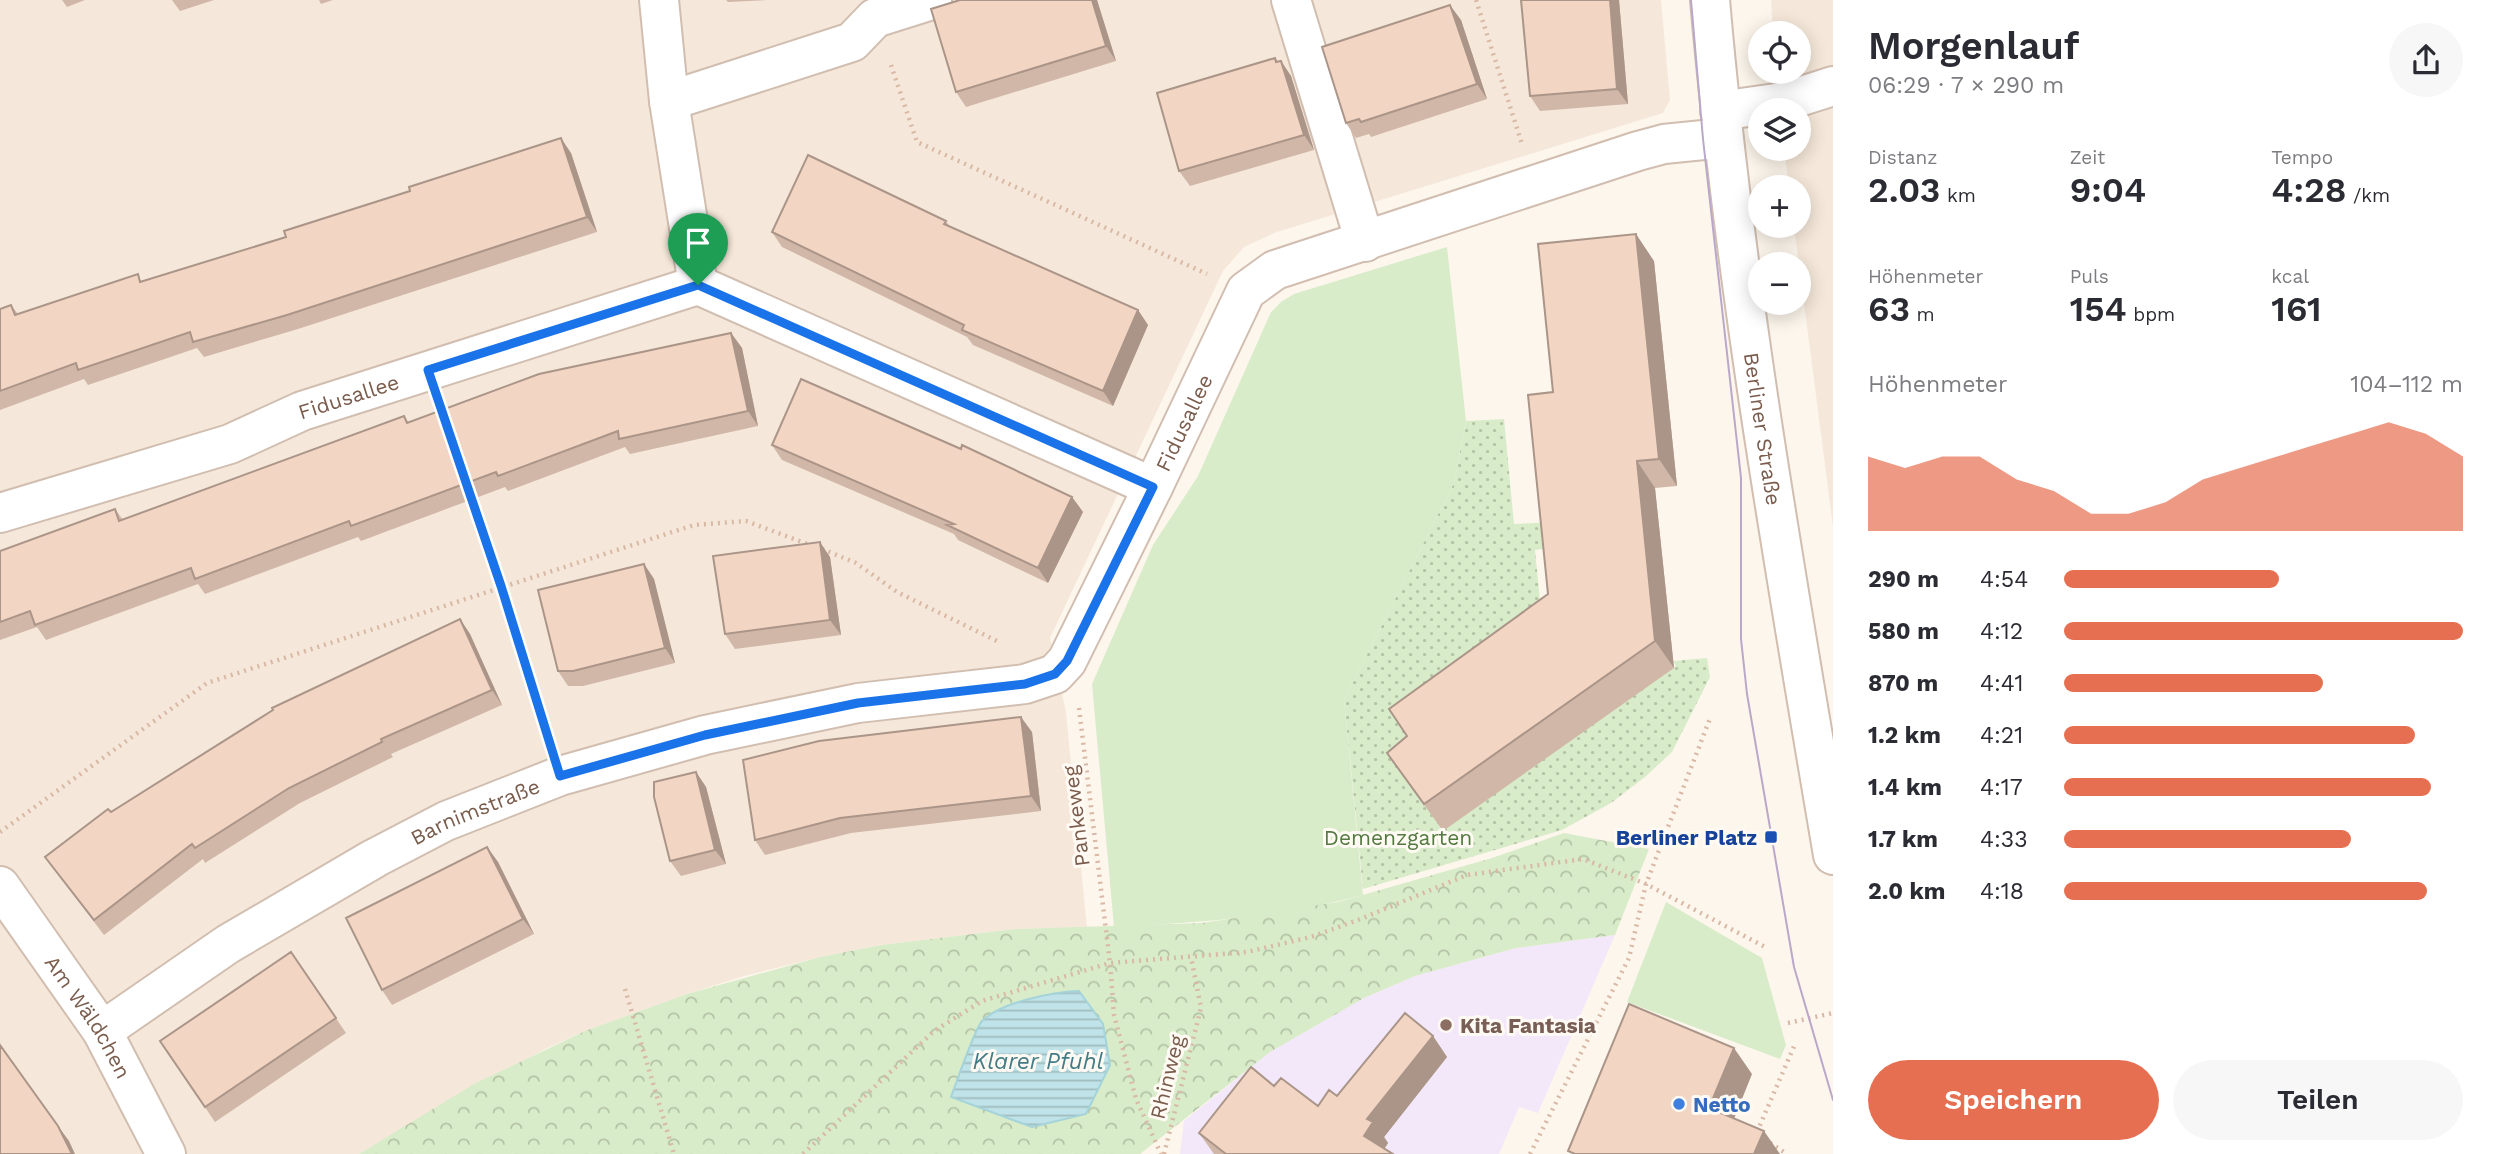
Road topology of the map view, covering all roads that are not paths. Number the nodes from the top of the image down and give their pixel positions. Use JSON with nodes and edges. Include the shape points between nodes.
{"nodes":[{"id":1,"x":659,"y":0,"type":"edge"},
{"id":2,"x":932,"y":0,"type":"edge"},
{"id":3,"x":1291,"y":0,"type":"edge"},
{"id":4,"x":1710,"y":0,"type":"edge"},
{"id":5,"x":1833,"y":86,"type":"edge"},
{"id":6,"x":669,"y":101,"type":"junction"},
{"id":7,"x":1721,"y":124,"type":"junction"},
{"id":8,"x":1365,"y":242,"type":"junction"},
{"id":9,"x":698,"y":285,"type":"junction"},
{"id":10,"x":1153,"y":487,"type":"junction"},
{"id":11,"x":0,"y":513,"type":"edge"},
{"id":12,"x":1833,"y":855,"type":"edge"},
{"id":13,"x":0,"y":886,"type":"edge"},
{"id":14,"x":102,"y":1031,"type":"junction"},
{"id":15,"x":166,"y":1154,"type":"edge"}],
"edges":[{"from":1,"to":6,"type":"street"},
{"from":2,"to":6,"type":"street","via":[[875,18],[852,42]]},
{"from":3,"to":8,"type":"street"},
{"from":4,"to":7,"type":"street","name":"Berliner Straße"},
{"from":5,"to":7,"type":"street","name":"Fidusallee"},
{"from":6,"to":9,"type":"street"},
{"from":7,"to":8,"type":"street","name":"Fidusallee"},
{"from":7,"to":12,"type":"street","name":"Berliner Straße","via":[[1769,466]]},
{"from":8,"to":10,"type":"street","name":"Fidusallee","via":[[1275,270],[1246,292]]},
{"from":9,"to":10,"type":"street","name":"Fidusallee"},
{"from":9,"to":11,"type":"street","name":"Fidusallee","via":[[302,411],[230,444]]},
{"from":10,"to":14,"type":"street","name":"Barnimstraße","via":[[1067,661],[1055,674],[1025,684],[858,703],[705,735],[560,776],[446,821],[374,858],[228,944]]},
{"from":13,"to":14,"type":"street","name":"Am Wäldchen"},
{"from":14,"to":15,"type":"street","name":"Am Wäldchen"}]}
